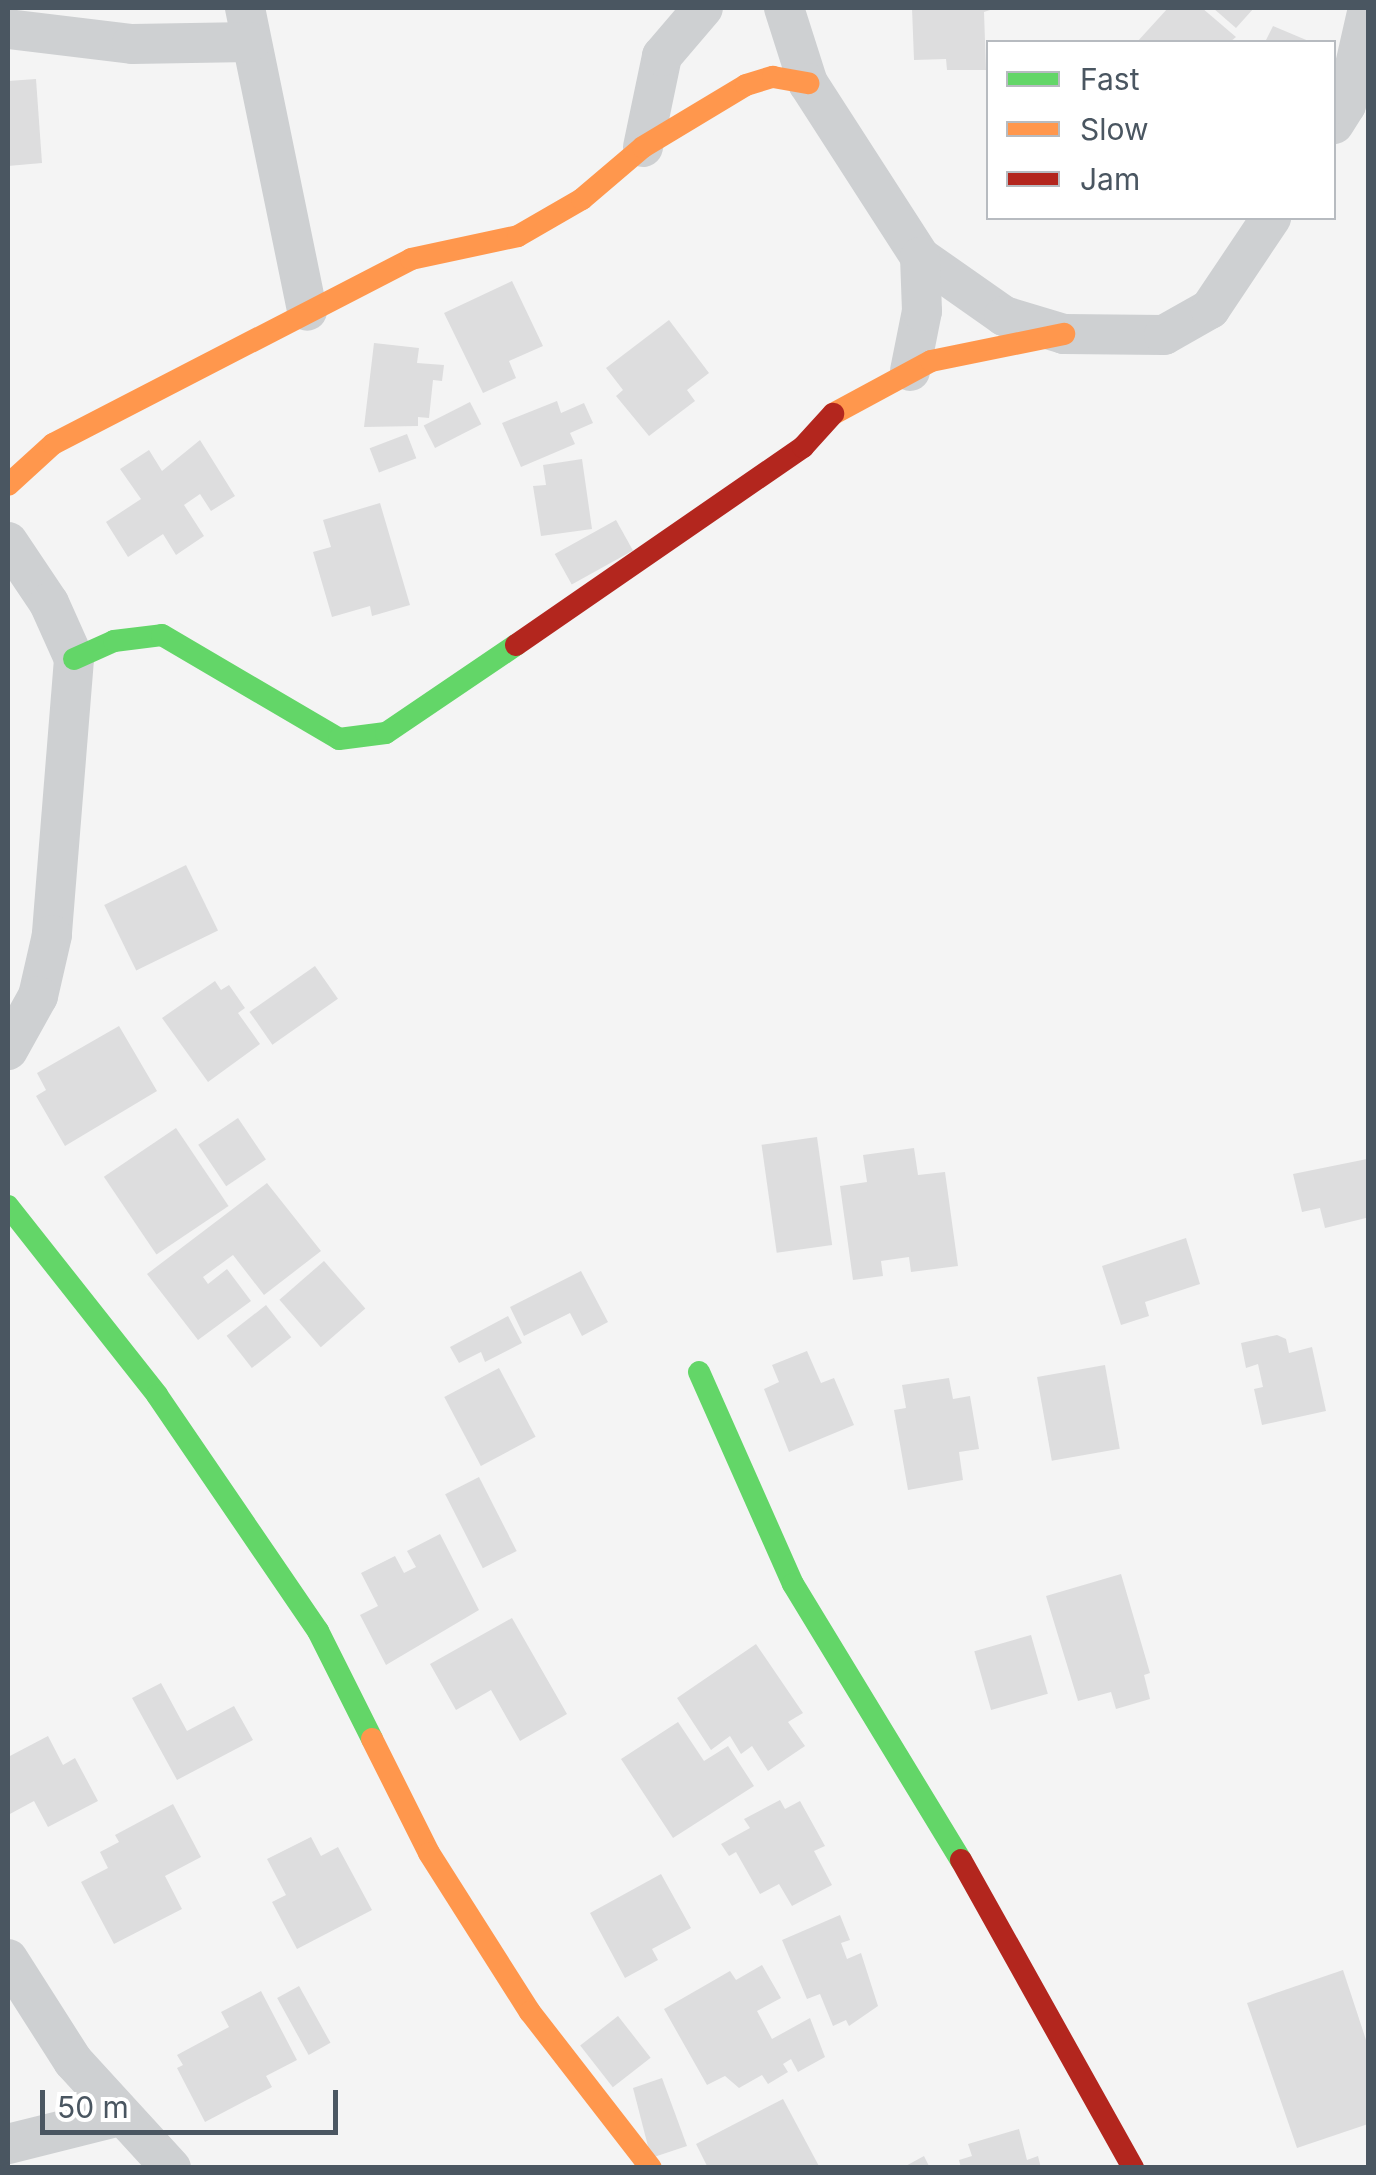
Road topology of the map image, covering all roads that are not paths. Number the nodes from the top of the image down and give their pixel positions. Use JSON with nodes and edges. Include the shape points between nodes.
{"nodes":[{"id":1,"x":704,"y":8,"type":"edge"},
{"id":2,"x":784,"y":8,"type":"edge"},
{"id":3,"x":1368,"y":8,"type":"edge"},
{"id":4,"x":247,"y":25,"type":"edge"},
{"id":5,"x":8,"y":29,"type":"edge"},
{"id":6,"x":808,"y":84,"type":"junction"},
{"id":7,"x":1349,"y":116,"type":"edge"},
{"id":8,"x":642,"y":147,"type":"junction"},
{"id":9,"x":1270,"y":220,"type":"edge"},
{"id":10,"x":920,"y":257,"type":"junction"},
{"id":11,"x":307,"y":311,"type":"junction"},
{"id":12,"x":1064,"y":334,"type":"junction"},
{"id":13,"x":910,"y":370,"type":"junction"},
{"id":14,"x":8,"y":484,"type":"edge"},
{"id":15,"x":8,"y":542,"type":"edge"},
{"id":16,"x":74,"y":659,"type":"junction"},
{"id":17,"x":8,"y":1050,"type":"edge"},
{"id":18,"x":8,"y":1206,"type":"edge"},
{"id":19,"x":699,"y":1372,"type":"dead end"},
{"id":20,"x":8,"y":1958,"type":"edge"},
{"id":21,"x":120,"y":2116,"type":"junction"},
{"id":22,"x":8,"y":2144,"type":"edge"},
{"id":23,"x":171,"y":2168,"type":"edge"},
{"id":24,"x":652,"y":2168,"type":"edge"},
{"id":25,"x":1133,"y":2168,"type":"edge"}],
"edges":[{"from":1,"to":8,"type":"street","via":[[662,56]]},
{"from":2,"to":6,"type":"street"},
{"from":3,"to":7,"type":"street"},
{"from":4,"to":5,"type":"street","via":[[132,44]]},
{"from":4,"to":11,"type":"street"},
{"from":6,"to":8,"type":"street","via":[[773,77],[746,85]]},
{"from":6,"to":10,"type":"street"},
{"from":8,"to":11,"type":"street","via":[[582,199],[518,236],[411,259]]},
{"from":9,"to":12,"type":"street","via":[[1210,309],[1164,335]]},
{"from":10,"to":12,"type":"street","via":[[1004,316]]},
{"from":10,"to":13,"type":"street","via":[[922,312]]},
{"from":11,"to":14,"type":"street","via":[[53,444]]},
{"from":12,"to":13,"type":"street"},
{"from":13,"to":16,"type":"street","via":[[836,410],[788,458],[386,734],[351,740],[317,732],[186,644],[162,636],[114,641]]},
{"from":15,"to":16,"type":"street","via":[[49,603]]},
{"from":16,"to":17,"type":"street","via":[[52,934],[38,996]]},
{"from":18,"to":24,"type":"street","via":[[157,1395],[318,1630],[429,1854],[530,2012]]},
{"from":19,"to":25,"type":"street","via":[[792,1584],[1004,1928]]},
{"from":20,"to":21,"type":"street","via":[[74,2061]]},
{"from":21,"to":22,"type":"street"},
{"from":21,"to":23,"type":"street"}]}
